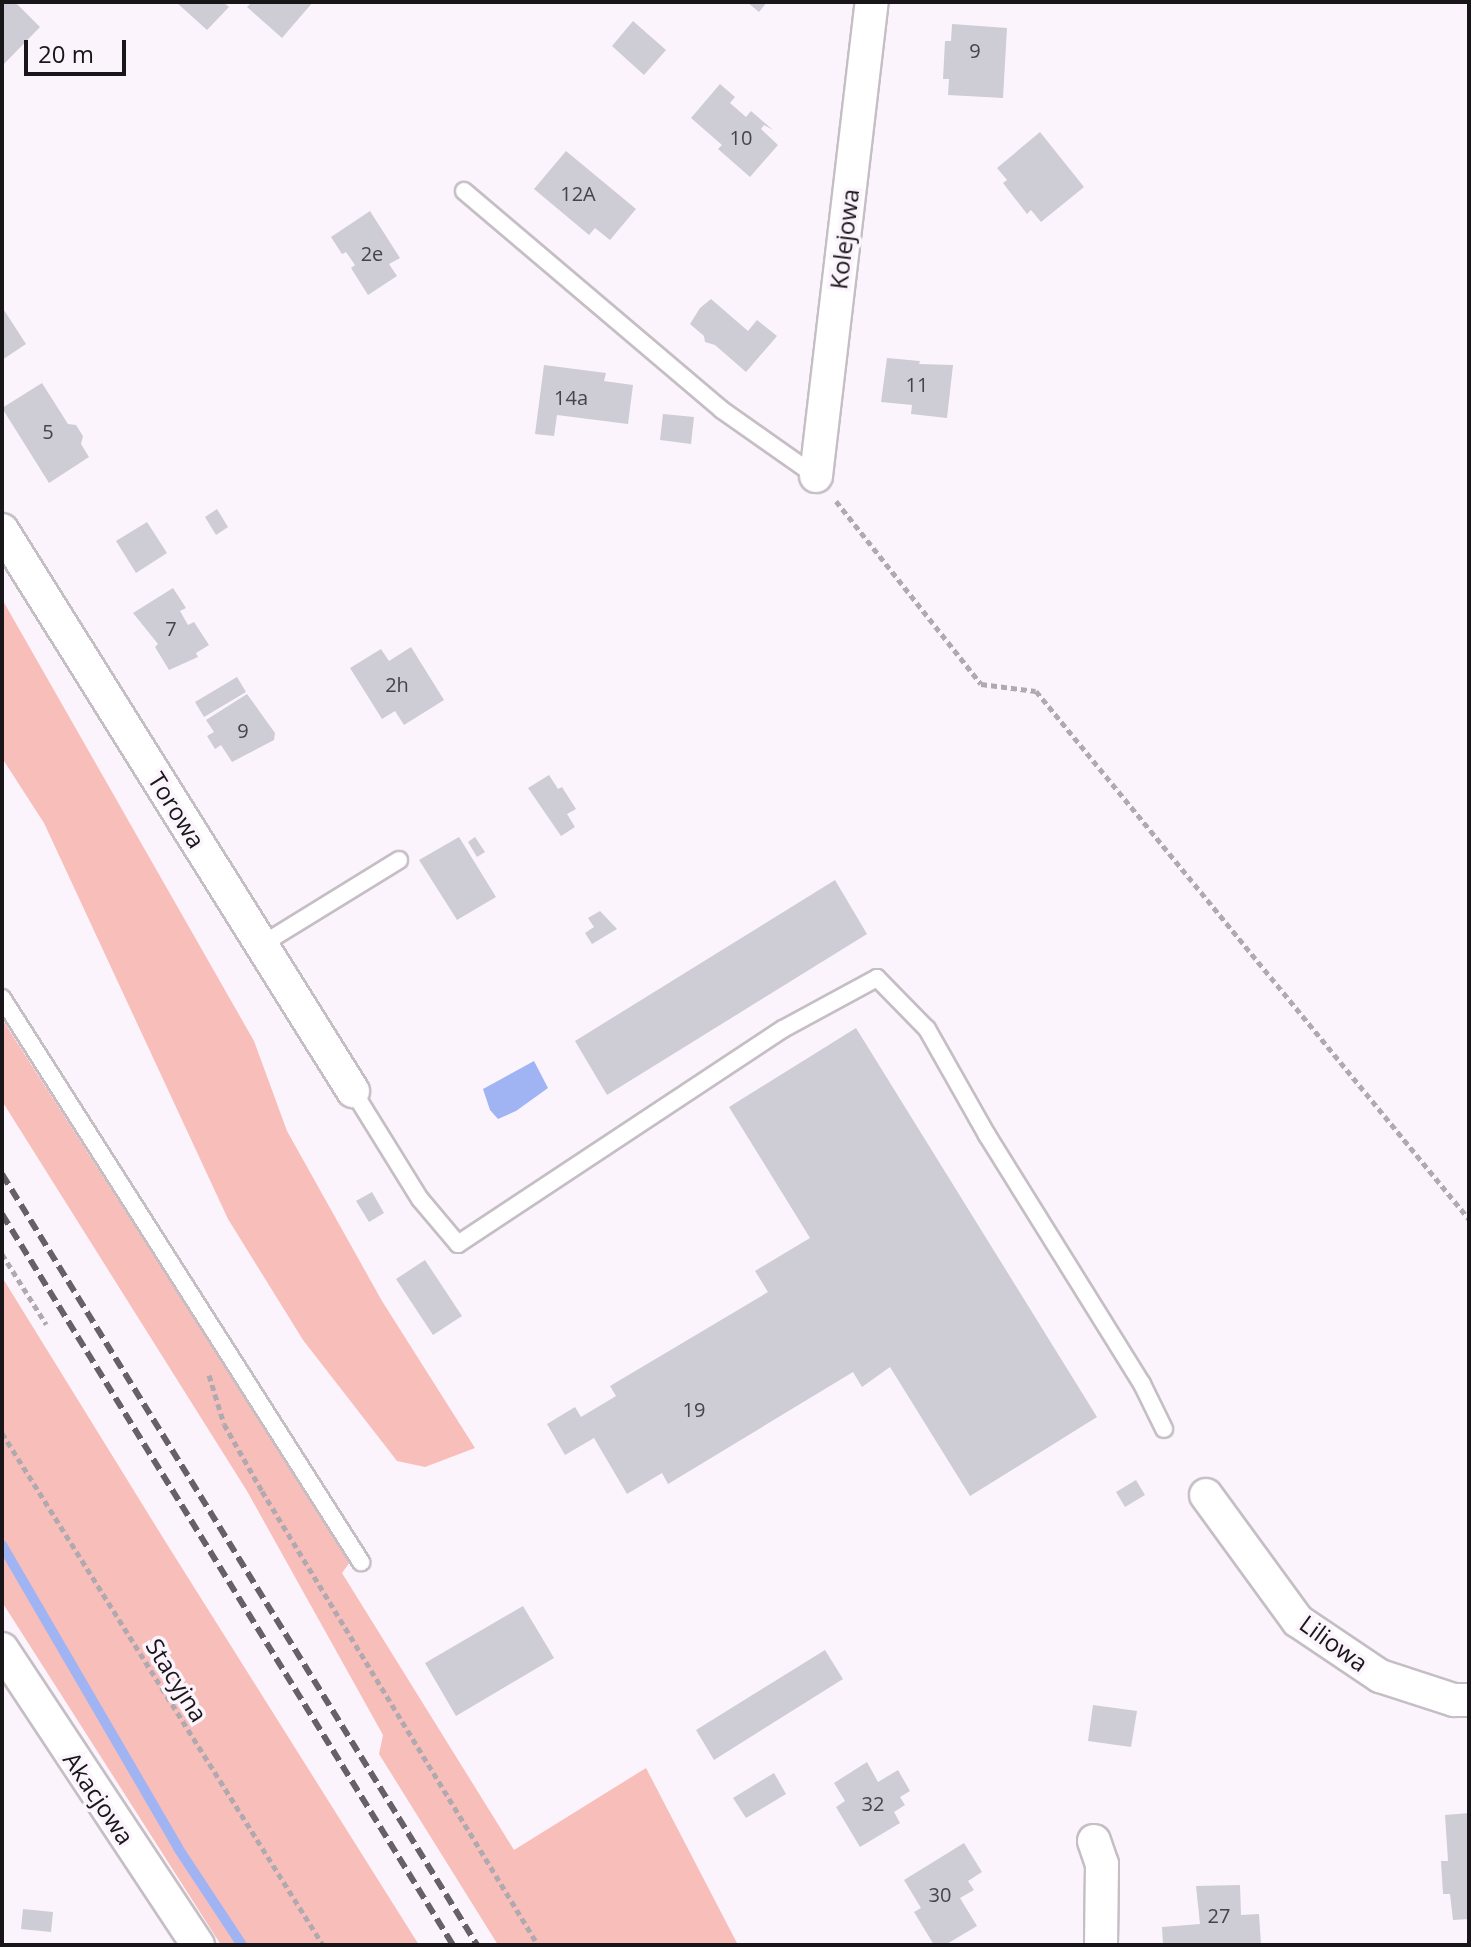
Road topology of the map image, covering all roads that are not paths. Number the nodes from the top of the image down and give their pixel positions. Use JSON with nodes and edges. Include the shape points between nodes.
{"nodes":[{"id":1,"x":872,"y":2,"type":"edge"},
{"id":2,"x":464,"y":191,"type":"dead end"},
{"id":3,"x":816,"y":476,"type":"joint"},
{"id":4,"x":2,"y":530,"type":"edge"},
{"id":5,"x":399,"y":860,"type":"dead end"},
{"id":6,"x":261,"y":945,"type":"junction"},
{"id":7,"x":2,"y":998,"type":"edge"},
{"id":8,"x":353,"y":1091,"type":"joint"},
{"id":9,"x":1164,"y":1429,"type":"dead end"},
{"id":10,"x":1206,"y":1495,"type":"dead end"},
{"id":11,"x":361,"y":1562,"type":"dead end"},
{"id":12,"x":2,"y":1649,"type":"edge"},
{"id":13,"x":1469,"y":1700,"type":"edge"},
{"id":14,"x":1094,"y":1841,"type":"dead end"},
{"id":15,"x":198,"y":1945,"type":"edge"},
{"id":16,"x":1101,"y":1945,"type":"edge"}],
"edges":[{"from":1,"to":3,"type":"street","name":"Kolejowa"},
{"from":2,"to":3,"type":"lane","via":[[722,410]]},
{"from":4,"to":6,"type":"street","name":"Torowa"},
{"from":5,"to":6,"type":"lane"},
{"from":6,"to":8,"type":"street","name":"Torowa"},
{"from":7,"to":11,"type":"lane"},
{"from":8,"to":9,"type":"lane","via":[[420,1199],[458,1244],[783,1029],[877,978],[927,1029],[1142,1384]]},
{"from":10,"to":13,"type":"street","name":"Liliowa","via":[[1298,1621],[1380,1676]]},
{"from":12,"to":15,"type":"street","name":"Akacjowa"},
{"from":14,"to":16,"type":"street","via":[[1102,1864]]}]}
